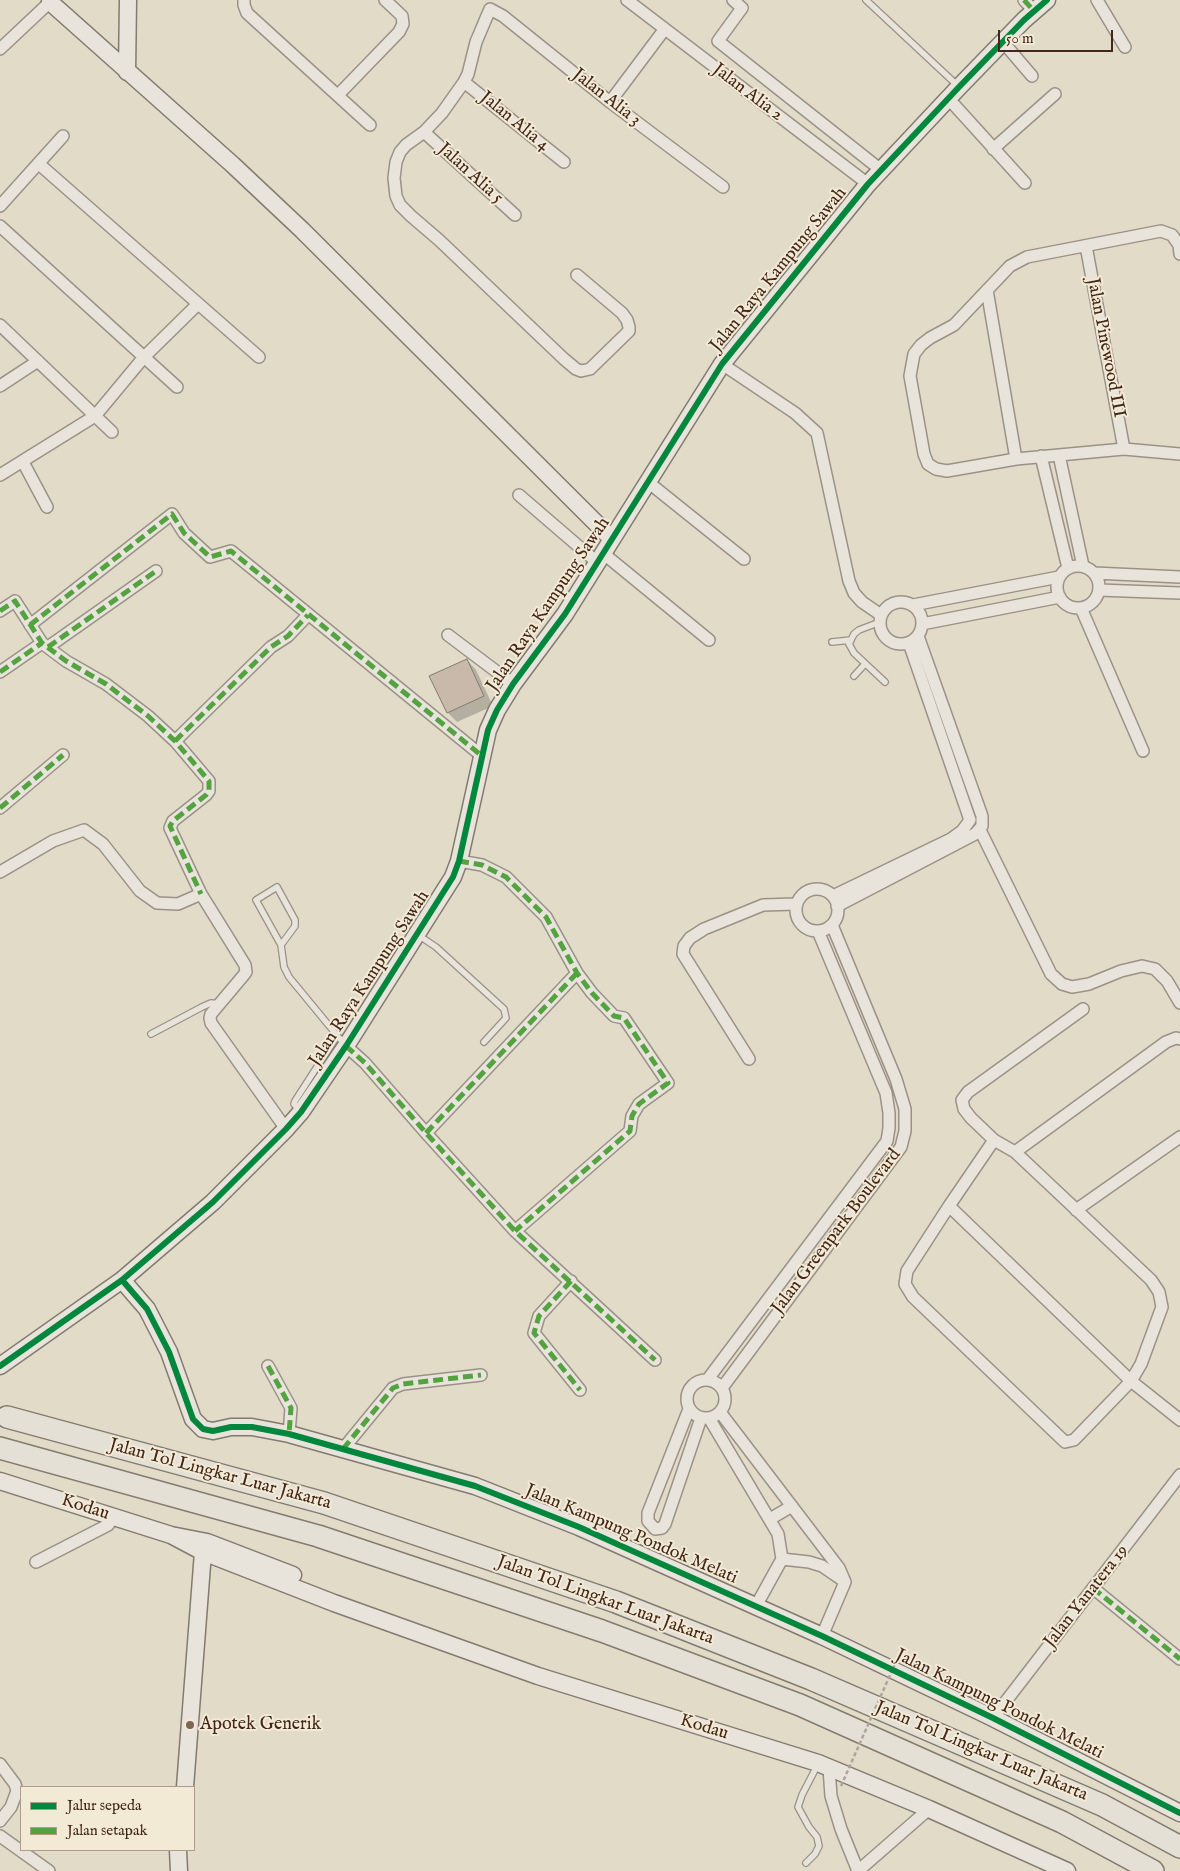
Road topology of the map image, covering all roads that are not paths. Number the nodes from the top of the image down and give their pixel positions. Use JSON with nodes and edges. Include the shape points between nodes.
{"nodes":[{"id":1,"x":128,"y":0,"type":"edge"},
{"id":2,"x":244,"y":0,"type":"edge"},
{"id":3,"x":385,"y":0,"type":"edge"},
{"id":4,"x":627,"y":0,"type":"edge"},
{"id":5,"x":733,"y":0,"type":"edge"},
{"id":6,"x":866,"y":0,"type":"edge"},
{"id":7,"x":1047,"y":0,"type":"edge"},
{"id":8,"x":1097,"y":0,"type":"edge"},
{"id":9,"x":51,"y":1,"type":"edge"},
{"id":10,"x":1029,"y":6,"type":"edge"},
{"id":11,"x":664,"y":30,"type":"junction"},
{"id":12,"x":1003,"y":42,"type":"junction"},
{"id":13,"x":1125,"y":47,"type":"dead end"},
{"id":14,"x":0,"y":49,"type":"edge"},
{"id":15,"x":127,"y":72,"type":"junction"},
{"id":16,"x":1032,"y":76,"type":"dead end"},
{"id":17,"x":464,"y":82,"type":"junction"},
{"id":18,"x":954,"y":92,"type":"junction"},
{"id":19,"x":1055,"y":94,"type":"dead end"},
{"id":20,"x":338,"y":95,"type":"junction"},
{"id":21,"x":610,"y":102,"type":"junction"},
{"id":22,"x":370,"y":125,"type":"dead end"},
{"id":23,"x":424,"y":132,"type":"junction"},
{"id":24,"x":63,"y":136,"type":"dead end"},
{"id":25,"x":993,"y":149,"type":"junction"},
{"id":26,"x":564,"y":162,"type":"dead end"},
{"id":27,"x":39,"y":164,"type":"junction"},
{"id":28,"x":881,"y":170,"type":"junction"},
{"id":29,"x":1025,"y":183,"type":"dead end"},
{"id":30,"x":868,"y":184,"type":"junction"},
{"id":31,"x":723,"y":187,"type":"dead end"},
{"id":32,"x":0,"y":206,"type":"edge"},
{"id":33,"x":515,"y":215,"type":"dead end"},
{"id":34,"x":0,"y":226,"type":"edge"},
{"id":35,"x":1086,"y":246,"type":"junction"},
{"id":36,"x":1180,"y":254,"type":"edge"},
{"id":37,"x":577,"y":275,"type":"dead end"},
{"id":38,"x":987,"y":290,"type":"junction"},
{"id":39,"x":198,"y":304,"type":"junction"},
{"id":40,"x":0,"y":325,"type":"edge"},
{"id":41,"x":144,"y":357,"type":"junction"},
{"id":42,"x":259,"y":357,"type":"dead end"},
{"id":43,"x":38,"y":361,"type":"junction"},
{"id":44,"x":722,"y":364,"type":"junction"},
{"id":45,"x":0,"y":386,"type":"edge"},
{"id":46,"x":177,"y":387,"type":"dead end"},
{"id":47,"x":95,"y":416,"type":"junction"},
{"id":48,"x":112,"y":432,"type":"dead end"},
{"id":49,"x":1124,"y":449,"type":"junction"},
{"id":50,"x":1180,"y":454,"type":"edge"},
{"id":51,"x":1050,"y":456,"type":"junction"},
{"id":52,"x":1016,"y":459,"type":"junction"},
{"id":53,"x":23,"y":462,"type":"junction"},
{"id":54,"x":0,"y":475,"type":"edge"},
{"id":55,"x":648,"y":482,"type":"junction"},
{"id":56,"x":519,"y":495,"type":"dead end"},
{"id":57,"x":48,"y":507,"type":"dead end"},
{"id":58,"x":612,"y":539,"type":"junction"},
{"id":59,"x":601,"y":558,"type":"junction"},
{"id":60,"x":744,"y":559,"type":"dead end"},
{"id":61,"x":1083,"y":566,"type":"junction"},
{"id":62,"x":1068,"y":568,"type":"junction"},
{"id":63,"x":156,"y":570,"type":"dead end"},
{"id":64,"x":1094,"y":573,"type":"junction"},
{"id":65,"x":1059,"y":577,"type":"junction"},
{"id":66,"x":1180,"y":577,"type":"edge"},
{"id":67,"x":1099,"y":590,"type":"junction"},
{"id":68,"x":1180,"y":593,"type":"edge"},
{"id":69,"x":1060,"y":597,"type":"junction"},
{"id":70,"x":913,"y":605,"type":"junction"},
{"id":71,"x":1081,"y":608,"type":"junction"},
{"id":72,"x":0,"y":611,"type":"edge"},
{"id":73,"x":308,"y":615,"type":"junction"},
{"id":74,"x":880,"y":619,"type":"junction"},
{"id":75,"x":922,"y":624,"type":"junction"},
{"id":76,"x":30,"y":625,"type":"junction"},
{"id":77,"x":448,"y":635,"type":"dead end"},
{"id":78,"x":914,"y":639,"type":"junction"},
{"id":79,"x":709,"y":640,"type":"dead end"},
{"id":80,"x":850,"y":640,"type":"junction"},
{"id":81,"x":832,"y":642,"type":"dead end"},
{"id":82,"x":45,"y":645,"type":"junction"},
{"id":83,"x":865,"y":664,"type":"junction"},
{"id":84,"x":0,"y":672,"type":"edge"},
{"id":85,"x":854,"y":676,"type":"dead end"},
{"id":86,"x":884,"y":682,"type":"dead end"},
{"id":87,"x":513,"y":684,"type":"junction"},
{"id":88,"x":175,"y":741,"type":"junction"},
{"id":89,"x":1143,"y":751,"type":"dead end"},
{"id":90,"x":63,"y":755,"type":"dead end"},
{"id":91,"x":482,"y":756,"type":"junction"},
{"id":92,"x":0,"y":808,"type":"edge"},
{"id":93,"x":980,"y":830,"type":"junction"},
{"id":94,"x":459,"y":861,"type":"junction"},
{"id":95,"x":0,"y":872,"type":"edge"},
{"id":96,"x":201,"y":894,"type":"junction"},
{"id":97,"x":835,"y":901,"type":"junction"},
{"id":98,"x":796,"y":904,"type":"junction"},
{"id":99,"x":832,"y":924,"type":"junction"},
{"id":100,"x":818,"y":931,"type":"junction"},
{"id":101,"x":416,"y":934,"type":"junction"},
{"id":102,"x":281,"y":945,"type":"junction"},
{"id":103,"x":577,"y":973,"type":"junction"},
{"id":104,"x":1180,"y":1003,"type":"edge"},
{"id":105,"x":220,"y":1004,"type":"junction"},
{"id":106,"x":1083,"y":1009,"type":"dead end"},
{"id":107,"x":151,"y":1034,"type":"dead end"},
{"id":108,"x":1180,"y":1039,"type":"edge"},
{"id":109,"x":342,"y":1041,"type":"junction"},
{"id":110,"x":484,"y":1042,"type":"dead end"},
{"id":111,"x":749,"y":1059,"type":"dead end"},
{"id":112,"x":286,"y":1129,"type":"junction"},
{"id":113,"x":426,"y":1133,"type":"junction"},
{"id":114,"x":1180,"y":1136,"type":"edge"},
{"id":115,"x":994,"y":1140,"type":"junction"},
{"id":116,"x":1015,"y":1152,"type":"junction"},
{"id":117,"x":949,"y":1206,"type":"junction"},
{"id":118,"x":1076,"y":1210,"type":"junction"},
{"id":119,"x":516,"y":1231,"type":"junction"},
{"id":120,"x":122,"y":1280,"type":"junction"},
{"id":121,"x":572,"y":1281,"type":"junction"},
{"id":122,"x":744,"y":1330,"type":"junction"},
{"id":123,"x":757,"y":1340,"type":"junction"},
{"id":124,"x":655,"y":1360,"type":"dead end"},
{"id":125,"x":1,"y":1364,"type":"edge"},
{"id":126,"x":268,"y":1366,"type":"dead end"},
{"id":127,"x":481,"y":1375,"type":"dead end"},
{"id":128,"x":708,"y":1379,"type":"junction"},
{"id":129,"x":1131,"y":1381,"type":"junction"},
{"id":130,"x":722,"y":1388,"type":"junction"},
{"id":131,"x":580,"y":1390,"type":"dead end"},
{"id":132,"x":690,"y":1409,"type":"junction"},
{"id":133,"x":720,"y":1412,"type":"junction"},
{"id":134,"x":7,"y":1418,"type":"dead end"},
{"id":135,"x":705,"y":1418,"type":"junction"},
{"id":136,"x":1180,"y":1420,"type":"edge"},
{"id":137,"x":289,"y":1434,"type":"junction"},
{"id":138,"x":0,"y":1448,"type":"edge"},
{"id":139,"x":343,"y":1449,"type":"junction"},
{"id":140,"x":1180,"y":1475,"type":"edge"},
{"id":141,"x":0,"y":1481,"type":"edge"},
{"id":142,"x":792,"y":1506,"type":"junction"},
{"id":143,"x":114,"y":1517,"type":"junction"},
{"id":144,"x":770,"y":1519,"type":"junction"},
{"id":145,"x":171,"y":1535,"type":"junction"},
{"id":146,"x":204,"y":1552,"type":"junction"},
{"id":147,"x":782,"y":1560,"type":"junction"},
{"id":148,"x":36,"y":1562,"type":"dead end"},
{"id":149,"x":845,"y":1582,"type":"junction"},
{"id":150,"x":1094,"y":1588,"type":"junction"},
{"id":151,"x":334,"y":1603,"type":"junction"},
{"id":152,"x":756,"y":1606,"type":"junction"},
{"id":153,"x":822,"y":1636,"type":"junction"},
{"id":154,"x":1180,"y":1659,"type":"edge"},
{"id":155,"x":993,"y":1718,"type":"junction"},
{"id":156,"x":0,"y":1764,"type":"edge"},
{"id":157,"x":824,"y":1766,"type":"junction"},
{"id":158,"x":185,"y":1786,"type":"edge"},
{"id":159,"x":929,"y":1809,"type":"junction"},
{"id":160,"x":1180,"y":1813,"type":"edge"},
{"id":161,"x":0,"y":1820,"type":"edge"},
{"id":162,"x":0,"y":1836,"type":"edge"},
{"id":163,"x":1180,"y":1847,"type":"edge"},
{"id":164,"x":20,"y":1851,"type":"edge"},
{"id":165,"x":21,"y":1851,"type":"edge"},
{"id":166,"x":178,"y":1851,"type":"edge"},
{"id":167,"x":806,"y":1863,"type":"dead end"},
{"id":168,"x":48,"y":1871,"type":"edge"},
{"id":169,"x":179,"y":1871,"type":"edge"},
{"id":170,"x":858,"y":1871,"type":"edge"},
{"id":171,"x":1067,"y":1871,"type":"edge"},
{"id":172,"x":1153,"y":1871,"type":"edge"}],
"edges":[{"from":1,"to":15,"type":"street"},
{"from":2,"to":20,"type":"street","via":[[247,13]]},
{"from":3,"to":20,"type":"street","via":[[402,16],[403,24]]},
{"from":4,"to":11,"type":"street","name":"Jalan Alia 2"},
{"from":5,"to":28,"type":"street","via":[[742,8],[718,41]]},
{"from":6,"to":18,"type":"lane"},
{"from":7,"to":10,"type":"street","name":"Jalan Raya Kampung Sawah"},
{"from":8,"to":13,"type":"street"},
{"from":9,"to":14,"type":"street"},
{"from":9,"to":15,"type":"street"},
{"from":10,"to":12,"type":"street","name":"Jalan Raya Kampung Sawah"},
{"from":11,"to":21,"type":"street"},
{"from":11,"to":30,"type":"street","name":"Jalan Alia 2"},
{"from":12,"to":16,"type":"street"},
{"from":12,"to":18,"type":"street","name":"Jalan Raya Kampung Sawah"},
{"from":15,"to":58,"type":"street","via":[[302,230]]},
{"from":17,"to":21,"type":"street","name":"Jalan Alia 3","via":[[490,9]]},
{"from":17,"to":23,"type":"street","via":[[442,114]]},
{"from":17,"to":26,"type":"street","name":"Jalan Alia 4"},
{"from":18,"to":25,"type":"street"},
{"from":18,"to":28,"type":"street","name":"Jalan Raya Kampung Sawah"},
{"from":19,"to":25,"type":"street"},
{"from":20,"to":22,"type":"street"},
{"from":21,"to":31,"type":"street","name":"Jalan Alia 3"},
{"from":23,"to":33,"type":"street","name":"Jalan Alia 5"},
{"from":23,"to":37,"type":"street","via":[[406,145],[396,162],[394,178],[400,205],[564,359],[581,371],[590,370],[629,327],[622,313]]},
{"from":24,"to":27,"type":"street"},
{"from":25,"to":29,"type":"street"},
{"from":27,"to":32,"type":"street"},
{"from":27,"to":39,"type":"street"},
{"from":28,"to":30,"type":"street","name":"Jalan Raya Kampung Sawah"},
{"from":30,"to":44,"type":"street","name":"Jalan Raya Kampung Sawah"},
{"from":34,"to":41,"type":"street"},
{"from":35,"to":36,"type":"street","via":[[1162,231],[1172,235]]},
{"from":35,"to":38,"type":"street","via":[[1027,257],[1010,266]]},
{"from":35,"to":49,"type":"street","name":"Jalan Pinewood III"},
{"from":38,"to":52,"type":"street"},
{"from":38,"to":52,"type":"street","via":[[954,325],[920,345],[914,354],[910,376],[928,464],[947,471]]},
{"from":39,"to":41,"type":"street"},
{"from":39,"to":42,"type":"street"},
{"from":40,"to":43,"type":"street"},
{"from":41,"to":46,"type":"street"},
{"from":41,"to":47,"type":"street"},
{"from":43,"to":45,"type":"street"},
{"from":43,"to":47,"type":"street"},
{"from":44,"to":55,"type":"street","name":"Jalan Raya Kampung Sawah"},
{"from":44,"to":74,"type":"street","via":[[817,433],[849,581],[854,593]]},
{"from":47,"to":48,"type":"street"},
{"from":47,"to":53,"type":"street"},
{"from":49,"to":50,"type":"street"},
{"from":49,"to":51,"type":"street"},
{"from":51,"to":52,"type":"street"},
{"from":51,"to":61,"type":"street"},
{"from":51,"to":62,"type":"street"},
{"from":53,"to":54,"type":"street"},
{"from":53,"to":57,"type":"street"},
{"from":55,"to":58,"type":"street","name":"Jalan Raya Kampung Sawah"},
{"from":55,"to":60,"type":"street"},
{"from":56,"to":59,"type":"street"},
{"from":58,"to":59,"type":"street","name":"Jalan Raya Kampung Sawah"},
{"from":59,"to":79,"type":"street"},
{"from":59,"to":87,"type":"street","name":"Jalan Raya Kampung Sawah","via":[[565,614]]},
{"from":61,"to":62,"type":"street"},
{"from":61,"to":64,"type":"street"},
{"from":62,"to":65,"type":"street"},
{"from":63,"to":82,"type":"street"},
{"from":64,"to":66,"type":"street"},
{"from":64,"to":67,"type":"street"},
{"from":65,"to":69,"type":"street"},
{"from":65,"to":70,"type":"street"},
{"from":67,"to":68,"type":"street"},
{"from":67,"to":71,"type":"street","via":[[1091,604]]},
{"from":69,"to":71,"type":"street","via":[[1065,604]]},
{"from":69,"to":75,"type":"street"},
{"from":70,"to":74,"type":"street","via":[[895,602],[889,605]]},
{"from":70,"to":75,"type":"street","via":[[920,613]]},
{"from":71,"to":89,"type":"street"},
{"from":72,"to":76,"type":"street","via":[[15,601]]},
{"from":73,"to":76,"type":"street","via":[[231,551],[210,557],[184,533],[172,514]]},
{"from":73,"to":88,"type":"street"},
{"from":73,"to":91,"type":"street"},
{"from":74,"to":78,"type":"street","via":[[884,635],[895,644]]},
{"from":74,"to":80,"type":"lane","via":[[859,630]]},
{"from":75,"to":78,"type":"street"},
{"from":76,"to":82,"type":"street"},
{"from":77,"to":87,"type":"street"},
{"from":78,"to":93,"type":"street","via":[[982,816]]},
{"from":78,"to":97,"type":"street","via":[[970,820],[951,839]]},
{"from":80,"to":81,"type":"lane"},
{"from":80,"to":83,"type":"lane","via":[[850,648]]},
{"from":82,"to":84,"type":"street"},
{"from":82,"to":88,"type":"street","via":[[106,684]]},
{"from":83,"to":85,"type":"lane"},
{"from":83,"to":86,"type":"lane"},
{"from":87,"to":91,"type":"street","name":"Jalan Raya Kampung Sawah","via":[[491,723]]},
{"from":88,"to":96,"type":"street","via":[[210,785],[206,795],[170,826]]},
{"from":90,"to":92,"type":"street"},
{"from":91,"to":94,"type":"street","name":"Jalan Raya Kampung Sawah"},
{"from":93,"to":97,"type":"street"},
{"from":93,"to":104,"type":"street","via":[[1051,974],[1062,984],[1072,988],[1121,971],[1142,966],[1155,968],[1168,980]]},
{"from":94,"to":101,"type":"street","name":"Jalan Raya Kampung Sawah","via":[[453,877]]},
{"from":94,"to":103,"type":"street","via":[[482,865],[515,884],[546,917]]},
{"from":95,"to":96,"type":"street","via":[[53,840],[84,830],[103,844],[140,891],[157,903],[178,904]]},
{"from":96,"to":105,"type":"street","via":[[245,966],[246,972]]},
{"from":97,"to":98,"type":"street","via":[[820,889],[805,892]]},
{"from":97,"to":99,"type":"street","via":[[837,916]]},
{"from":98,"to":100,"type":"street","via":[[796,917],[805,928]]},
{"from":98,"to":111,"type":"street","via":[[763,905],[704,929],[684,946],[682,954]]},
{"from":99,"to":100,"type":"street"},
{"from":99,"to":123,"type":"street","name":"Jalan Greenpark Boulevard","via":[[896,1079],[905,1109],[905,1131],[901,1147]]},
{"from":100,"to":122,"type":"street","name":"Jalan Greenpark Boulevard","via":[[886,1094],[889,1113],[887,1141]]},
{"from":101,"to":109,"type":"street","name":"Jalan Raya Kampung Sawah"},
{"from":101,"to":110,"type":"lane","via":[[436,947],[504,1009],[506,1018]]},
{"from":102,"to":102,"type":"lane","via":[[295,926],[295,920],[277,887],[256,900]]},
{"from":102,"to":109,"type":"lane","via":[[289,977]]},
{"from":103,"to":113,"type":"street"},
{"from":103,"to":119,"type":"street","via":[[614,1016],[624,1018],[668,1084],[639,1104],[632,1116],[630,1131]]},
{"from":105,"to":107,"type":"lane","via":[[211,1003]]},
{"from":105,"to":112,"type":"street","via":[[210,1018],[211,1023]]},
{"from":106,"to":115,"type":"street","via":[[968,1092],[962,1100],[964,1109]]},
{"from":108,"to":116,"type":"street","via":[[1166,1042]]},
{"from":109,"to":112,"type":"street","name":"Jalan Raya Kampung Sawah","via":[[301,1112]]},
{"from":109,"to":113,"type":"street"},
{"from":112,"to":120,"type":"street","name":"Jalan Raya Kampung Sawah","via":[[213,1202]]},
{"from":113,"to":119,"type":"street"},
{"from":114,"to":118,"type":"street"},
{"from":115,"to":116,"type":"street"},
{"from":115,"to":117,"type":"street"},
{"from":116,"to":118,"type":"street"},
{"from":117,"to":129,"type":"street"},
{"from":117,"to":129,"type":"street","via":[[907,1271],[904,1284],[913,1297],[1065,1442],[1074,1440]]},
{"from":118,"to":129,"type":"street","via":[[1151,1280],[1159,1292],[1162,1307],[1157,1323]]},
{"from":119,"to":121,"type":"street"},
{"from":120,"to":125,"type":"street","name":"Jalan Raya Kampung Sawah"},
{"from":120,"to":137,"type":"street","name":"Jalan Kampung Pondok Melati","via":[[147,1309],[169,1352],[193,1419],[203,1429],[252,1427]]},
{"from":121,"to":124,"type":"street"},
{"from":121,"to":131,"type":"street","via":[[540,1316],[534,1333]]},
{"from":122,"to":123,"type":"street"},
{"from":122,"to":128,"type":"street","name":"Jalan Greenpark Boulevard"},
{"from":123,"to":130,"type":"street","name":"Jalan Greenpark Boulevard"},
{"from":126,"to":137,"type":"street","via":[[290,1408]]},
{"from":127,"to":139,"type":"street","via":[[393,1388]]},
{"from":128,"to":130,"type":"street"},
{"from":128,"to":132,"type":"street","via":[[697,1381],[689,1389],[686,1399]]},
{"from":129,"to":136,"type":"street"},
{"from":130,"to":133,"type":"street","via":[[726,1400]]},
{"from":132,"to":135,"type":"street","via":[[694,1415]]},
{"from":132,"to":135,"type":"street","via":[[648,1513],[648,1521],[655,1529],[665,1524]]},
{"from":133,"to":135,"type":"street"},
{"from":133,"to":142,"type":"street"},
{"from":134,"to":163,"type":"highway","name":"Jalan Tol Lingkar Luar Jakarta","via":[[324,1503],[616,1602],[811,1679],[1102,1805]]},
{"from":135,"to":144,"type":"street"},
{"from":137,"to":139,"type":"street","name":"Jalan Kampung Pondok Melati"},
{"from":138,"to":172,"type":"highway","name":"Jalan Tol Lingkar Luar Jakarta","via":[[318,1536],[602,1631],[800,1705],[1062,1822]]},
{"from":139,"to":152,"type":"street","name":"Jalan Kampung Pondok Melati","via":[[483,1490],[579,1527]]},
{"from":140,"to":150,"type":"street","name":"Jalan Yanatera 19"},
{"from":141,"to":143,"type":"street","name":"Kodau"},
{"from":142,"to":144,"type":"street"},
{"from":142,"to":149,"type":"street","via":[[839,1568]]},
{"from":143,"to":145,"type":"street","name":"Kodau"},
{"from":143,"to":148,"type":"street","via":[[108,1525]]},
{"from":144,"to":147,"type":"street","via":[[778,1534]]},
{"from":145,"to":146,"type":"street","name":"Kodau"},
{"from":145,"to":151,"type":"street","name":"Kodau","via":[[207,1542],[281,1570],[308,1582]]},
{"from":146,"to":151,"type":"street","name":"Kodau"},
{"from":146,"to":158,"type":"street"},
{"from":147,"to":149,"type":"street","via":[[816,1564]]},
{"from":147,"to":152,"type":"street"},
{"from":149,"to":153,"type":"street"},
{"from":150,"to":154,"type":"street"},
{"from":150,"to":155,"type":"street","name":"Jalan Yanatera 19"},
{"from":151,"to":157,"type":"street","name":"Kodau","via":[[538,1676]]},
{"from":152,"to":153,"type":"street","name":"Jalan Kampung Pondok Melati"},
{"from":153,"to":155,"type":"street","name":"Jalan Kampung Pondok Melati"},
{"from":155,"to":160,"type":"street","name":"Jalan Kampung Pondok Melati"},
{"from":156,"to":161,"type":"street","via":[[17,1791],[11,1807]]},
{"from":157,"to":159,"type":"street","name":"Kodau"},
{"from":157,"to":167,"type":"lane","via":[[802,1795],[798,1807],[817,1837],[819,1846]]},
{"from":157,"to":170,"type":"street","via":[[841,1829]]},
{"from":159,"to":170,"type":"street"},
{"from":159,"to":171,"type":"street","name":"Kodau"},
{"from":162,"to":164,"type":"street"},
{"from":165,"to":168,"type":"street"},
{"from":166,"to":169,"type":"street"}]}
